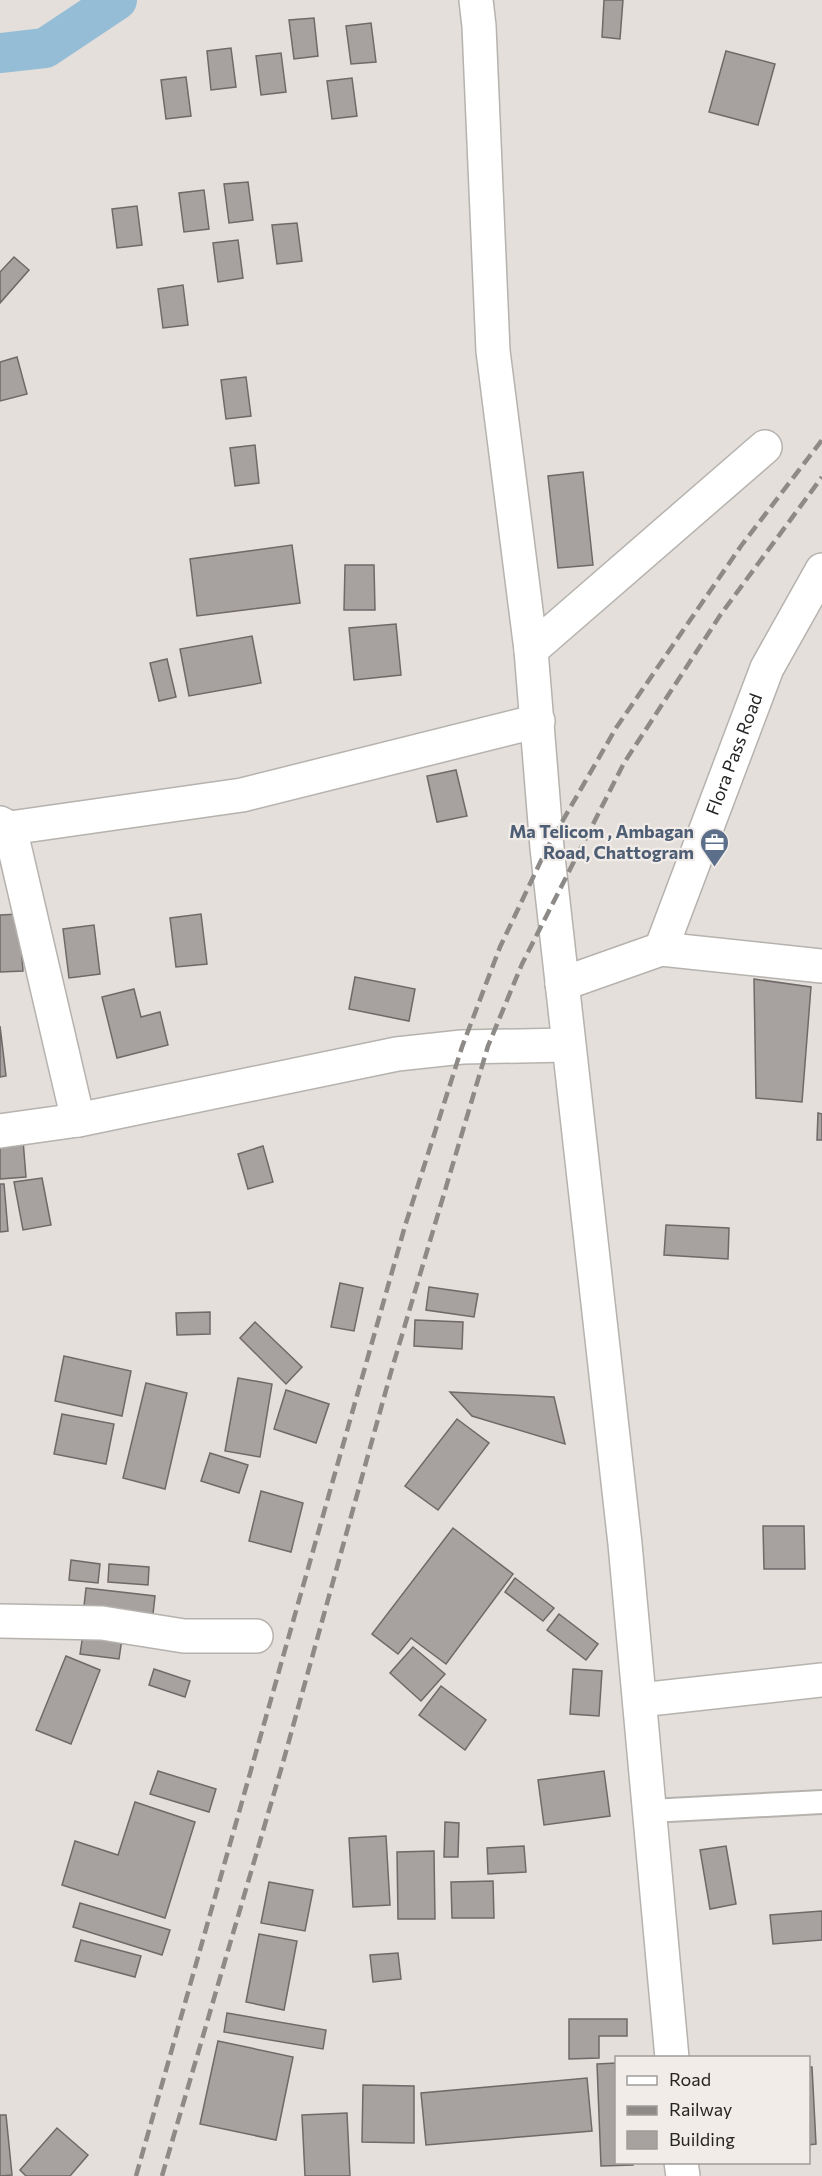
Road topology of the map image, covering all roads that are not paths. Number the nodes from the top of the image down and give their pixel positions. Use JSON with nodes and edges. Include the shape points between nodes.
{"nodes":[{"id":1,"x":476,"y":0,"type":"edge"},
{"id":2,"x":765,"y":447,"type":"dead end"},
{"id":3,"x":822,"y":570,"type":"edge"},
{"id":4,"x":531,"y":650,"type":"junction"},
{"id":5,"x":538,"y":721,"type":"junction"},
{"id":6,"x":3,"y":828,"type":"edge"},
{"id":7,"x":661,"y":949,"type":"junction"},
{"id":8,"x":822,"y":966,"type":"edge"},
{"id":9,"x":562,"y":984,"type":"junction"},
{"id":10,"x":568,"y":1045,"type":"junction"},
{"id":11,"x":78,"y":1120,"type":"junction"},
{"id":12,"x":0,"y":1131,"type":"edge"},
{"id":13,"x":0,"y":1621,"type":"edge"},
{"id":14,"x":256,"y":1636,"type":"dead end"},
{"id":15,"x":822,"y":1680,"type":"edge"},
{"id":16,"x":640,"y":1700,"type":"junction"},
{"id":17,"x":822,"y":1802,"type":"edge"},
{"id":18,"x":650,"y":1811,"type":"junction"},
{"id":19,"x":672,"y":2056,"type":"edge"}],
"edges":[{"from":1,"to":4,"type":"street","via":[[493,351]]},
{"from":2,"to":4,"type":"street"},
{"from":3,"to":7,"type":"street","name":"Flora Pass Road","via":[[767,668]]},
{"from":4,"to":5,"type":"street"},
{"from":5,"to":6,"type":"street","via":[[242,795]]},
{"from":5,"to":9,"type":"street"},
{"from":6,"to":11,"type":"street"},
{"from":7,"to":8,"type":"street"},
{"from":7,"to":9,"type":"street"},
{"from":9,"to":10,"type":"street"},
{"from":10,"to":11,"type":"street","via":[[462,1047],[397,1054]]},
{"from":10,"to":16,"type":"street"},
{"from":11,"to":12,"type":"street"},
{"from":13,"to":14,"type":"street","via":[[102,1623],[184,1636]]},
{"from":15,"to":16,"type":"street"},
{"from":16,"to":18,"type":"street"},
{"from":17,"to":18,"type":"lane"},
{"from":18,"to":19,"type":"street"}]}
